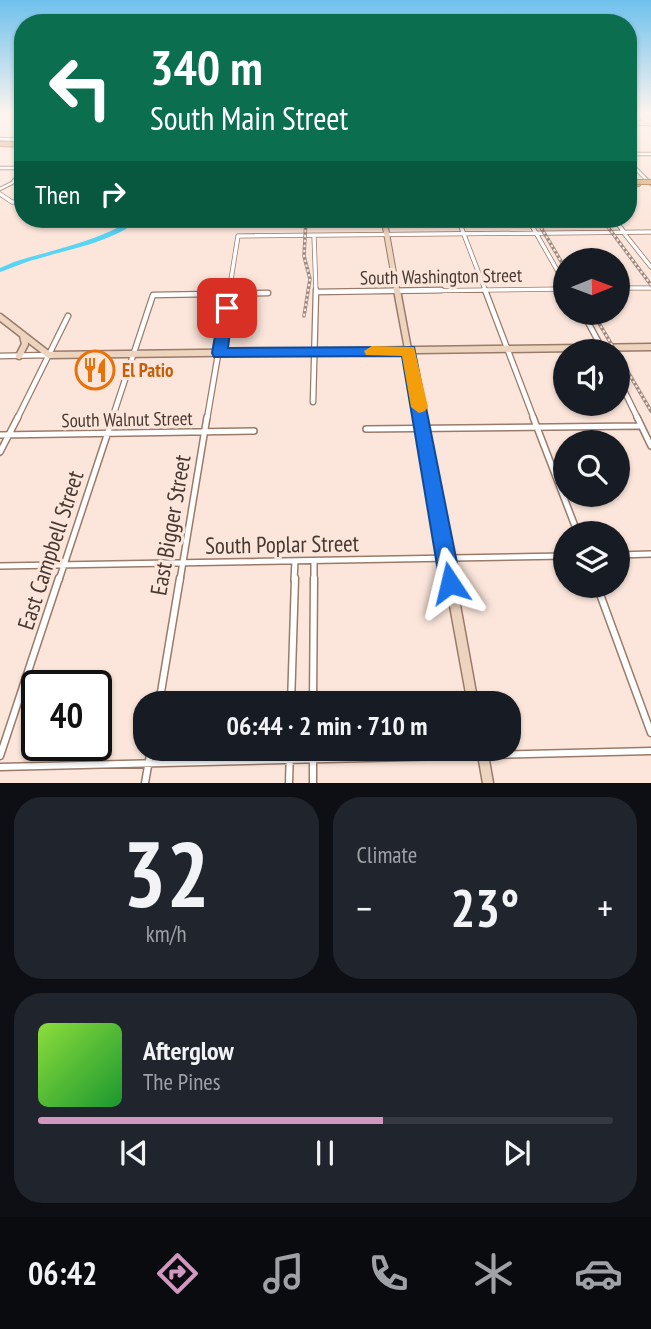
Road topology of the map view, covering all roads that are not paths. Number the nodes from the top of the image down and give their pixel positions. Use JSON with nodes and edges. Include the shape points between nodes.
{"nodes":[{"id":1,"x":637,"y":169,"type":"edge"},
{"id":2,"x":14,"y":180,"type":"edge"},
{"id":3,"x":651,"y":184,"type":"edge"},
{"id":4,"x":0,"y":192,"type":"edge"},
{"id":5,"x":14,"y":202,"type":"edge"},
{"id":6,"x":386,"y":228,"type":"edge"},
{"id":7,"x":461,"y":228,"type":"edge"},
{"id":8,"x":532,"y":228,"type":"edge"},
{"id":9,"x":621,"y":228,"type":"edge"},
{"id":10,"x":624,"y":232,"type":"junction"},
{"id":11,"x":651,"y":232,"type":"edge"},
{"id":12,"x":534,"y":233,"type":"junction"},
{"id":13,"x":463,"y":234,"type":"junction"},
{"id":14,"x":387,"y":235,"type":"junction"},
{"id":15,"x":314,"y":236,"type":"junction"},
{"id":16,"x":553,"y":265,"type":"edge"},
{"id":17,"x":651,"y":267,"type":"edge"},
{"id":18,"x":553,"y":287,"type":"edge"},
{"id":19,"x":630,"y":288,"type":"edge"},
{"id":20,"x":651,"y":288,"type":"edge"},
{"id":21,"x":485,"y":290,"type":"junction"},
{"id":22,"x":397,"y":291,"type":"junction"},
{"id":23,"x":316,"y":292,"type":"junction"},
{"id":24,"x":229,"y":293,"type":"junction"},
{"id":25,"x":268,"y":293,"type":"dead end"},
{"id":26,"x":68,"y":316,"type":"dead end"},
{"id":27,"x":0,"y":317,"type":"edge"},
{"id":28,"x":27,"y":338,"type":"junction"},
{"id":29,"x":651,"y":347,"type":"edge"},
{"id":30,"x":630,"y":348,"type":"edge"},
{"id":31,"x":508,"y":349,"type":"junction"},
{"id":32,"x":553,"y":349,"type":"edge"},
{"id":33,"x":408,"y":351,"type":"junction"},
{"id":34,"x":314,"y":352,"type":"junction"},
{"id":35,"x":219,"y":353,"type":"junction"},
{"id":36,"x":134,"y":354,"type":"junction"},
{"id":37,"x":48,"y":355,"type":"junction"},
{"id":38,"x":0,"y":356,"type":"edge"},
{"id":39,"x":22,"y":356,"type":"junction"},
{"id":40,"x":630,"y":401,"type":"edge"},
{"id":41,"x":313,"y":402,"type":"dead end"},
{"id":42,"x":537,"y":426,"type":"junction"},
{"id":43,"x":639,"y":426,"type":"junction"},
{"id":44,"x":423,"y":428,"type":"junction"},
{"id":45,"x":366,"y":429,"type":"dead end"},
{"id":46,"x":206,"y":431,"type":"junction"},
{"id":47,"x":254,"y":431,"type":"dead end"},
{"id":48,"x":108,"y":433,"type":"junction"},
{"id":49,"x":0,"y":435,"type":"edge"},
{"id":50,"x":9,"y":435,"type":"junction"},
{"id":51,"x":651,"y":446,"type":"edge"},
{"id":52,"x":0,"y":452,"type":"edge"},
{"id":53,"x":573,"y":521,"type":"edge"},
{"id":54,"x":651,"y":554,"type":"edge"},
{"id":55,"x":630,"y":555,"type":"edge"},
{"id":56,"x":553,"y":556,"type":"edge"},
{"id":57,"x":446,"y":559,"type":"junction"},
{"id":58,"x":295,"y":561,"type":"junction"},
{"id":59,"x":314,"y":561,"type":"junction"},
{"id":60,"x":182,"y":563,"type":"junction"},
{"id":61,"x":64,"y":565,"type":"junction"},
{"id":62,"x":0,"y":566,"type":"edge"},
{"id":63,"x":601,"y":598,"type":"edge"},
{"id":64,"x":161,"y":691,"type":"edge"},
{"id":65,"x":291,"y":691,"type":"edge"},
{"id":66,"x":313,"y":691,"type":"edge"},
{"id":67,"x":471,"y":691,"type":"edge"},
{"id":68,"x":651,"y":733,"type":"edge"},
{"id":69,"x":651,"y":751,"type":"edge"},
{"id":70,"x":521,"y":752,"type":"edge"},
{"id":71,"x":0,"y":756,"type":"edge"},
{"id":72,"x":289,"y":761,"type":"joint"},
{"id":73,"x":313,"y":761,"type":"edge"},
{"id":74,"x":484,"y":761,"type":"edge"},
{"id":75,"x":149,"y":763,"type":"junction"},
{"id":76,"x":0,"y":767,"type":"edge"},
{"id":77,"x":145,"y":783,"type":"edge"},
{"id":78,"x":289,"y":783,"type":"edge"},
{"id":79,"x":313,"y":783,"type":"edge"},
{"id":80,"x":488,"y":783,"type":"edge"}],
"edges":[{"from":1,"to":3,"type":"street"},
{"from":2,"to":4,"type":"street"},
{"from":4,"to":5,"type":"street"},
{"from":6,"to":14,"type":"street"},
{"from":7,"to":13,"type":"street"},
{"from":8,"to":12,"type":"street"},
{"from":9,"to":10,"type":"street"},
{"from":10,"to":11,"type":"street"},
{"from":10,"to":12,"type":"street"},
{"from":10,"to":17,"type":"street"},
{"from":12,"to":13,"type":"street"},
{"from":12,"to":16,"type":"street"},
{"from":13,"to":14,"type":"street"},
{"from":13,"to":21,"type":"street"},
{"from":14,"to":15,"type":"street"},
{"from":14,"to":22,"type":"street"},
{"from":15,"to":23,"type":"street"},
{"from":15,"to":24,"type":"street","name":"East Bigger Street","via":[[238,236]]},
{"from":18,"to":21,"type":"street","name":"South Washington Street"},
{"from":19,"to":20,"type":"street"},
{"from":21,"to":22,"type":"street","name":"South Washington Street"},
{"from":21,"to":31,"type":"street"},
{"from":22,"to":23,"type":"street","name":"South Washington Street"},
{"from":22,"to":33,"type":"street"},
{"from":23,"to":34,"type":"street"},
{"from":24,"to":25,"type":"street"},
{"from":24,"to":35,"type":"street","name":"East Bigger Street"},
{"from":24,"to":36,"type":"street","name":"East Campbell Street","via":[[153,295]]},
{"from":26,"to":37,"type":"street"},
{"from":27,"to":28,"type":"street"},
{"from":28,"to":37,"type":"street"},
{"from":28,"to":39,"type":"street"},
{"from":29,"to":30,"type":"street"},
{"from":31,"to":32,"type":"street"},
{"from":31,"to":33,"type":"street"},
{"from":31,"to":42,"type":"street"},
{"from":33,"to":34,"type":"street"},
{"from":33,"to":44,"type":"street"},
{"from":34,"to":35,"type":"street"},
{"from":34,"to":41,"type":"street"},
{"from":35,"to":36,"type":"street"},
{"from":35,"to":46,"type":"street","name":"East Bigger Street"},
{"from":36,"to":37,"type":"street"},
{"from":36,"to":48,"type":"street","name":"East Campbell Street"},
{"from":37,"to":39,"type":"street"},
{"from":37,"to":50,"type":"street"},
{"from":38,"to":39,"type":"street"},
{"from":40,"to":43,"type":"street"},
{"from":42,"to":43,"type":"street"},
{"from":42,"to":44,"type":"street"},
{"from":42,"to":53,"type":"street"},
{"from":43,"to":51,"type":"street"},
{"from":44,"to":45,"type":"street"},
{"from":44,"to":57,"type":"street"},
{"from":46,"to":47,"type":"street","name":"South Walnut Street"},
{"from":46,"to":48,"type":"street","name":"South Walnut Street"},
{"from":46,"to":60,"type":"street","name":"East Bigger Street"},
{"from":48,"to":50,"type":"street","name":"South Walnut Street"},
{"from":48,"to":61,"type":"street","name":"East Campbell Street"},
{"from":49,"to":50,"type":"street","name":"South Walnut Street"},
{"from":50,"to":52,"type":"street"},
{"from":54,"to":55,"type":"street"},
{"from":56,"to":57,"type":"street","name":"South Poplar Street"},
{"from":57,"to":59,"type":"street","name":"South Poplar Street"},
{"from":57,"to":67,"type":"street"},
{"from":58,"to":59,"type":"street","name":"South Poplar Street"},
{"from":58,"to":60,"type":"street","name":"South Poplar Street"},
{"from":58,"to":65,"type":"street"},
{"from":59,"to":66,"type":"street"},
{"from":60,"to":61,"type":"street","name":"South Poplar Street"},
{"from":60,"to":64,"type":"street","name":"East Bigger Street"},
{"from":61,"to":62,"type":"street","name":"South Poplar Street"},
{"from":61,"to":71,"type":"street","name":"East Campbell Street"},
{"from":63,"to":68,"type":"street"},
{"from":69,"to":70,"type":"street"},
{"from":72,"to":75,"type":"street"},
{"from":72,"to":78,"type":"street"},
{"from":73,"to":79,"type":"street"},
{"from":74,"to":80,"type":"street"},
{"from":75,"to":76,"type":"street"},
{"from":75,"to":77,"type":"street"}]}
